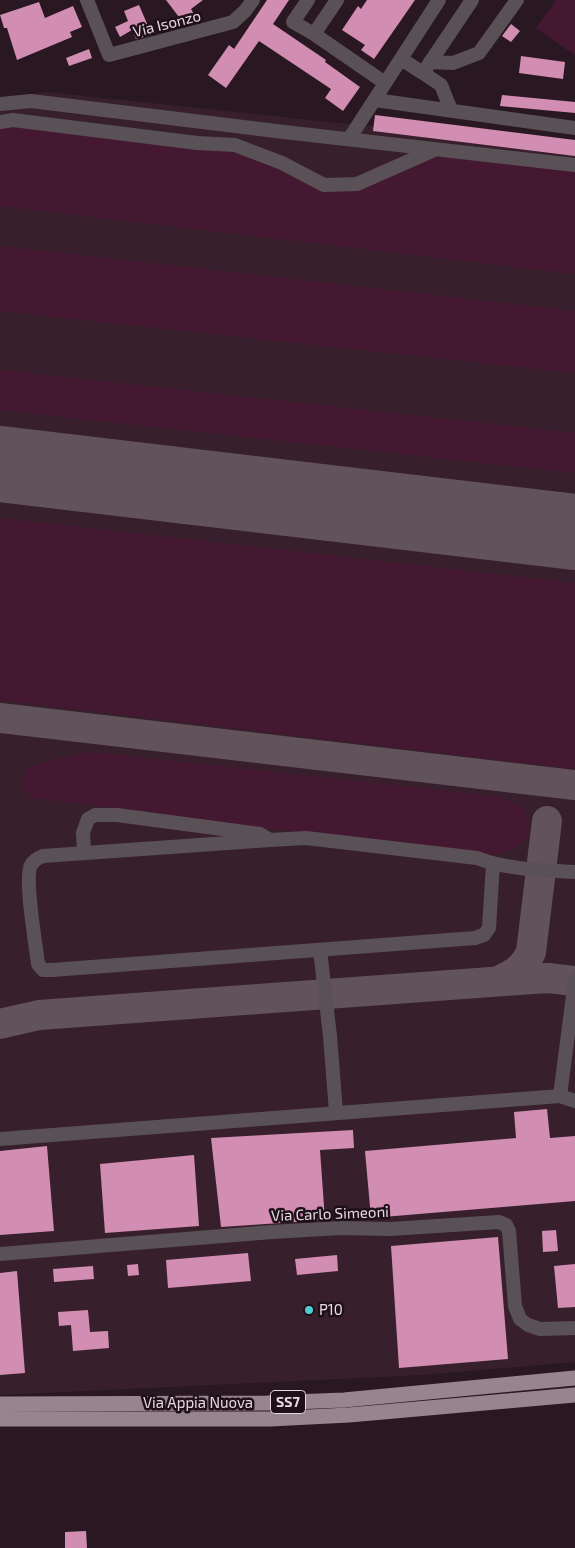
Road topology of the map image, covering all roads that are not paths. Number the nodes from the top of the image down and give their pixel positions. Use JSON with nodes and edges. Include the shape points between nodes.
{"nodes":[{"id":1,"x":87,"y":0,"type":"edge"},
{"id":2,"x":253,"y":0,"type":"edge"},
{"id":3,"x":308,"y":0,"type":"edge"},
{"id":4,"x":338,"y":0,"type":"edge"},
{"id":5,"x":439,"y":0,"type":"edge"},
{"id":6,"x":472,"y":0,"type":"edge"},
{"id":7,"x":517,"y":0,"type":"edge"},
{"id":8,"x":314,"y":34,"type":"junction"},
{"id":9,"x":401,"y":59,"type":"junction"},
{"id":10,"x":426,"y":68,"type":"junction"},
{"id":11,"x":385,"y":83,"type":"junction"},
{"id":12,"x":375,"y":100,"type":"junction"},
{"id":13,"x":0,"y":104,"type":"edge"},
{"id":14,"x":450,"y":110,"type":"junction"},
{"id":15,"x":0,"y":122,"type":"edge"},
{"id":16,"x":575,"y":128,"type":"edge"},
{"id":17,"x":349,"y":140,"type":"junction"},
{"id":18,"x":436,"y":149,"type":"junction"},
{"id":19,"x":575,"y":164,"type":"edge"},
{"id":20,"x":270,"y":840,"type":"junction"},
{"id":21,"x":84,"y":852,"type":"junction"},
{"id":22,"x":494,"y":864,"type":"junction"},
{"id":23,"x":575,"y":872,"type":"edge"},
{"id":24,"x":320,"y":950,"type":"junction"},
{"id":25,"x":575,"y":980,"type":"edge"},
{"id":26,"x":560,"y":1096,"type":"junction"},
{"id":27,"x":575,"y":1101,"type":"edge"},
{"id":28,"x":336,"y":1112,"type":"junction"},
{"id":29,"x":0,"y":1139,"type":"edge"},
{"id":30,"x":0,"y":1254,"type":"edge"},
{"id":31,"x":575,"y":1328,"type":"edge"},
{"id":32,"x":575,"y":1378,"type":"edge"},
{"id":33,"x":575,"y":1395,"type":"edge"},
{"id":34,"x":0,"y":1404,"type":"edge"},
{"id":35,"x":0,"y":1419,"type":"edge"}],
"edges":[{"from":1,"to":2,"type":"street","name":"Via Isonzo","via":[[109,55],[233,22]]},
{"from":3,"to":8,"type":"street","via":[[293,22]]},
{"from":4,"to":8,"type":"street"},
{"from":5,"to":9,"type":"street"},
{"from":6,"to":10,"type":"street"},
{"from":7,"to":10,"type":"street","via":[[479,54]]},
{"from":8,"to":11,"type":"street"},
{"from":9,"to":10,"type":"street"},
{"from":9,"to":11,"type":"street"},
{"from":10,"to":14,"type":"street","via":[[441,85]]},
{"from":11,"to":12,"type":"street"},
{"from":12,"to":14,"type":"street"},
{"from":12,"to":17,"type":"street"},
{"from":13,"to":17,"type":"street","via":[[31,101]]},
{"from":14,"to":16,"type":"street"},
{"from":15,"to":18,"type":"street","via":[[13,120],[235,145],[282,163],[324,185],[357,184]]},
{"from":17,"to":18,"type":"street"},
{"from":18,"to":19,"type":"street"},
{"from":20,"to":21,"type":"street"},
{"from":20,"to":21,"type":"street","via":[[260,834],[117,815],[95,815],[88,819],[83,833]]},
{"from":20,"to":22,"type":"street","via":[[316,839],[477,858]]},
{"from":21,"to":24,"type":"street","via":[[43,856],[30,866],[38,964],[43,970]]},
{"from":22,"to":23,"type":"street"},
{"from":22,"to":24,"type":"street","via":[[490,928],[484,935]]},
{"from":24,"to":28,"type":"street"},
{"from":25,"to":26,"type":"street"},
{"from":26,"to":27,"type":"street"},
{"from":26,"to":28,"type":"street"},
{"from":28,"to":29,"type":"street"},
{"from":30,"to":31,"type":"street","name":"Via Carlo Simeoni","via":[[272,1232],[499,1222],[509,1231],[520,1319],[540,1329]]},
{"from":32,"to":34,"type":"main road","name":"Via Appia Nuova","number":"SS7","via":[[344,1400]]},
{"from":33,"to":35,"type":"main road","name":"Via Appia Nuova","number":"SS7","via":[[278,1419]]}]}
